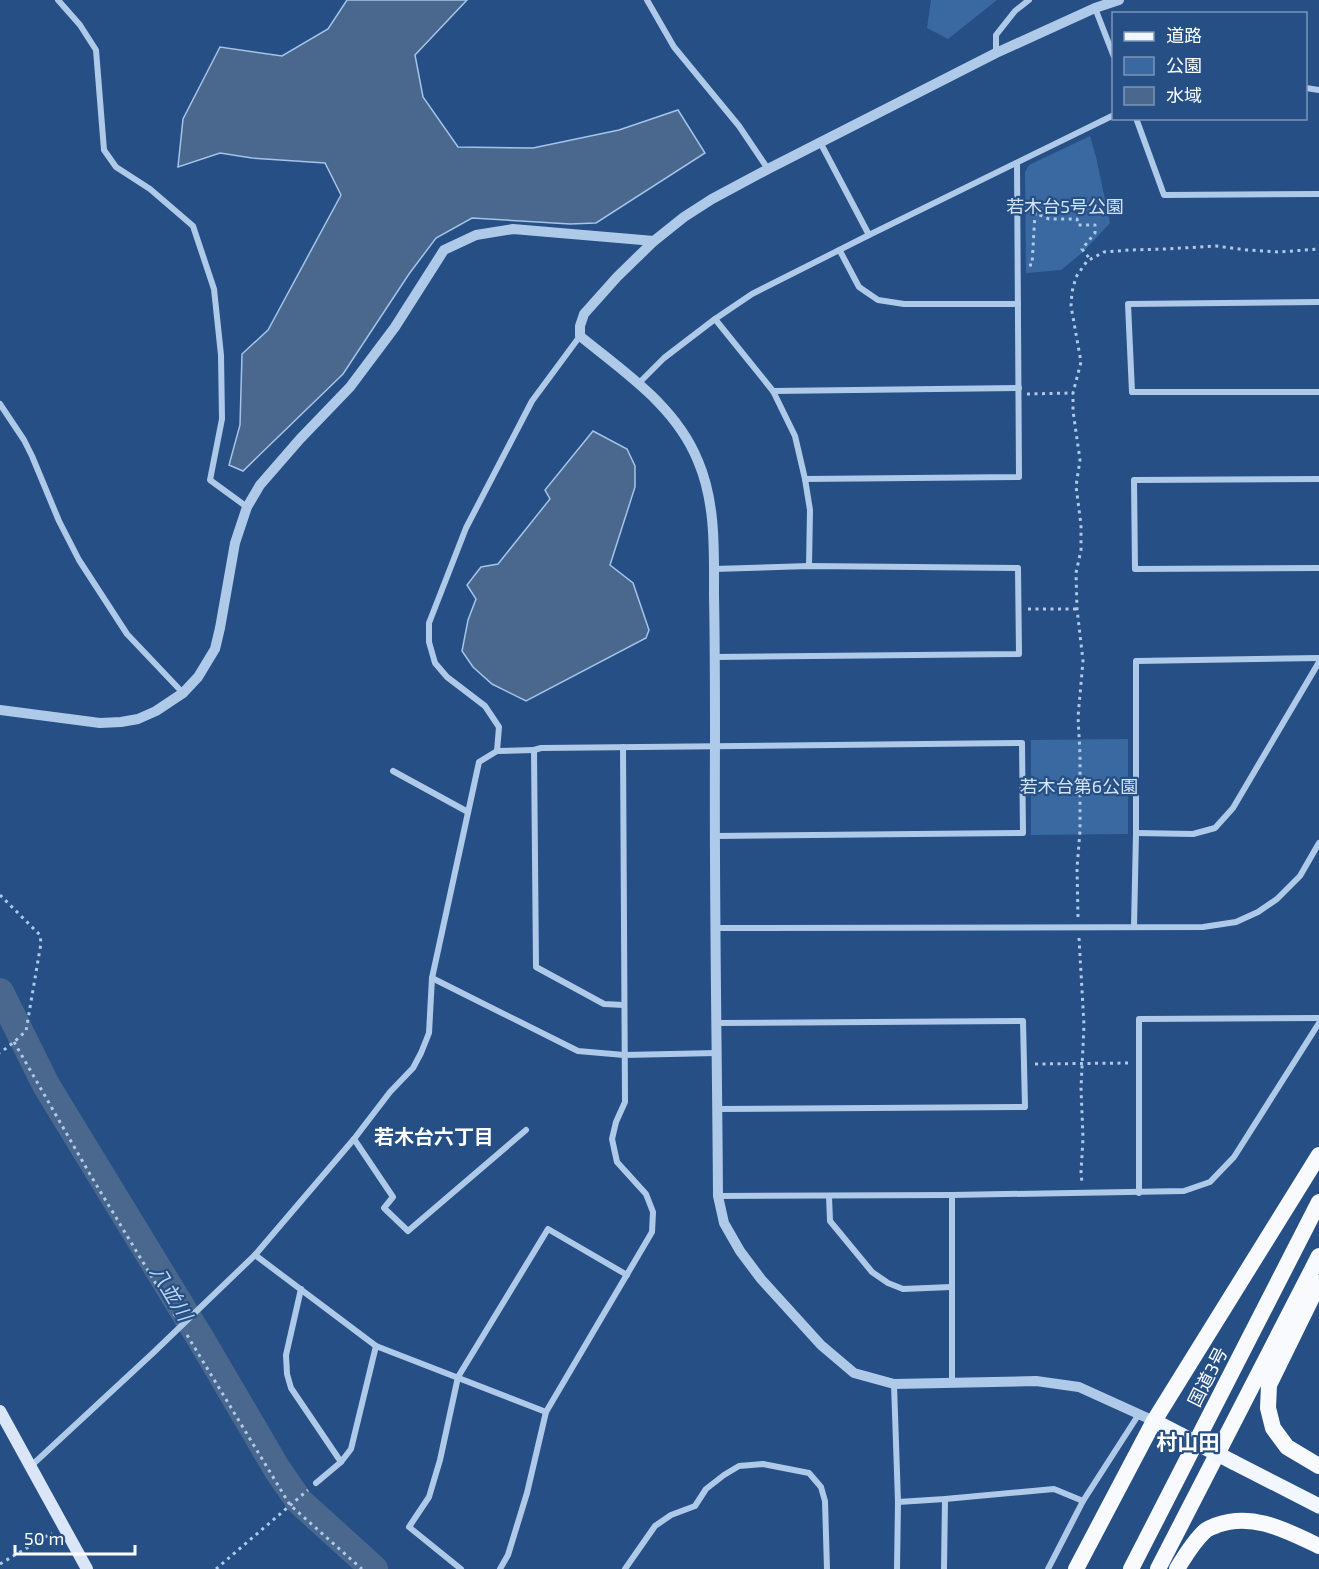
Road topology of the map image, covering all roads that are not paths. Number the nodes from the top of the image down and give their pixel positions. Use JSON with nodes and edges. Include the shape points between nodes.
{"nodes":[{"id":1,"x":58,"y":0,"type":"edge"},
{"id":2,"x":647,"y":0,"type":"edge"},
{"id":3,"x":1029,"y":0,"type":"edge"},
{"id":4,"x":1119,"y":0,"type":"edge"},
{"id":5,"x":1095,"y":8,"type":"junction"},
{"id":6,"x":996,"y":53,"type":"junction"},
{"id":7,"x":1112,"y":54,"type":"edge"},
{"id":8,"x":1112,"y":116,"type":"edge"},
{"id":9,"x":1137,"y":120,"type":"edge"},
{"id":10,"x":820,"y":142,"type":"junction"},
{"id":11,"x":1017,"y":163,"type":"junction"},
{"id":12,"x":768,"y":169,"type":"junction"},
{"id":13,"x":1319,"y":194,"type":"edge"},
{"id":14,"x":869,"y":235,"type":"junction"},
{"id":15,"x":654,"y":241,"type":"junction"},
{"id":16,"x":840,"y":251,"type":"junction"},
{"id":17,"x":1319,"y":302,"type":"edge"},
{"id":18,"x":1018,"y":304,"type":"junction"},
{"id":19,"x":715,"y":319,"type":"junction"},
{"id":20,"x":580,"y":336,"type":"junction"},
{"id":21,"x":638,"y":384,"type":"junction"},
{"id":22,"x":773,"y":391,"type":"junction"},
{"id":23,"x":1019,"y":391,"type":"junction"},
{"id":24,"x":1319,"y":392,"type":"edge"},
{"id":25,"x":0,"y":404,"type":"edge"},
{"id":26,"x":805,"y":479,"type":"junction"},
{"id":27,"x":1319,"y":479,"type":"edge"},
{"id":28,"x":247,"y":507,"type":"junction"},
{"id":29,"x":809,"y":566,"type":"junction"},
{"id":30,"x":1319,"y":568,"type":"edge"},
{"id":31,"x":714,"y":569,"type":"junction"},
{"id":32,"x":715,"y":657,"type":"junction"},
{"id":33,"x":1319,"y":660,"type":"edge"},
{"id":34,"x":183,"y":693,"type":"junction"},
{"id":35,"x":0,"y":710,"type":"edge"},
{"id":36,"x":715,"y":746,"type":"junction"},
{"id":37,"x":623,"y":747,"type":"junction"},
{"id":38,"x":534,"y":750,"type":"junction"},
{"id":39,"x":496,"y":751,"type":"junction"},
{"id":40,"x":393,"y":771,"type":"dead end"},
{"id":41,"x":468,"y":812,"type":"junction"},
{"id":42,"x":1136,"y":833,"type":"junction"},
{"id":43,"x":716,"y":836,"type":"junction"},
{"id":44,"x":1319,"y":843,"type":"edge"},
{"id":45,"x":1134,"y":927,"type":"junction"},
{"id":46,"x":716,"y":928,"type":"junction"},
{"id":47,"x":432,"y":978,"type":"junction"},
{"id":48,"x":624,"y":1005,"type":"junction"},
{"id":49,"x":1319,"y":1021,"type":"edge"},
{"id":50,"x":717,"y":1023,"type":"junction"},
{"id":51,"x":717,"y":1053,"type":"junction"},
{"id":52,"x":624,"y":1054,"type":"junction"},
{"id":53,"x":718,"y":1109,"type":"junction"},
{"id":54,"x":526,"y":1130,"type":"dead end"},
{"id":55,"x":354,"y":1139,"type":"junction"},
{"id":56,"x":1319,"y":1155,"type":"edge"},
{"id":57,"x":1139,"y":1192,"type":"junction"},
{"id":58,"x":952,"y":1195,"type":"junction"},
{"id":59,"x":718,"y":1196,"type":"junction"},
{"id":60,"x":829,"y":1196,"type":"junction"},
{"id":61,"x":1319,"y":1203,"type":"edge"},
{"id":62,"x":255,"y":1255,"type":"junction"},
{"id":63,"x":1319,"y":1256,"type":"edge"},
{"id":64,"x":627,"y":1275,"type":"junction"},
{"id":65,"x":1319,"y":1283,"type":"edge"},
{"id":66,"x":951,"y":1287,"type":"junction"},
{"id":67,"x":301,"y":1289,"type":"junction"},
{"id":68,"x":376,"y":1346,"type":"junction"},
{"id":69,"x":458,"y":1377,"type":"junction"},
{"id":70,"x":952,"y":1382,"type":"junction"},
{"id":71,"x":894,"y":1384,"type":"junction"},
{"id":72,"x":0,"y":1411,"type":"edge"},
{"id":73,"x":546,"y":1412,"type":"junction"},
{"id":74,"x":1146,"y":1418,"type":"junction"},
{"id":75,"x":341,"y":1462,"type":"junction"},
{"id":76,"x":1319,"y":1466,"type":"edge"},
{"id":77,"x":30,"y":1467,"type":"junction"},
{"id":78,"x":316,"y":1483,"type":"road end"},
{"id":79,"x":945,"y":1499,"type":"junction"},
{"id":80,"x":1083,"y":1500,"type":"junction"},
{"id":81,"x":898,"y":1502,"type":"junction"},
{"id":82,"x":1319,"y":1506,"type":"edge"},
{"id":83,"x":1319,"y":1546,"type":"edge"},
{"id":84,"x":87,"y":1569,"type":"edge"},
{"id":85,"x":461,"y":1569,"type":"edge"},
{"id":86,"x":500,"y":1569,"type":"edge"},
{"id":87,"x":625,"y":1569,"type":"edge"},
{"id":88,"x":827,"y":1569,"type":"edge"},
{"id":89,"x":897,"y":1569,"type":"edge"},
{"id":90,"x":944,"y":1569,"type":"edge"},
{"id":91,"x":1048,"y":1569,"type":"edge"},
{"id":92,"x":1076,"y":1569,"type":"edge"},
{"id":93,"x":1131,"y":1569,"type":"edge"},
{"id":94,"x":1158,"y":1569,"type":"edge"},
{"id":95,"x":1177,"y":1569,"type":"edge"}],
"edges":[{"from":1,"to":28,"type":"street","via":[[96,50],[104,150],[116,167],[150,189],[193,226],[214,289],[221,355],[222,419],[210,480]]},
{"from":2,"to":12,"type":"street","via":[[674,47],[739,126]]},
{"from":3,"to":6,"type":"street","via":[[996,35]]},
{"from":4,"to":5,"type":"street"},
{"from":5,"to":6,"type":"street"},
{"from":5,"to":7,"type":"street"},
{"from":6,"to":10,"type":"street"},
{"from":8,"to":11,"type":"street"},
{"from":9,"to":13,"type":"street","via":[[1164,195]]},
{"from":10,"to":12,"type":"street"},
{"from":10,"to":14,"type":"street"},
{"from":11,"to":14,"type":"street"},
{"from":11,"to":18,"type":"street"},
{"from":12,"to":15,"type":"street","via":[[712,199]]},
{"from":14,"to":16,"type":"street"},
{"from":15,"to":20,"type":"street","via":[[584,314]]},
{"from":15,"to":28,"type":"street","via":[[513,229],[476,235],[444,250],[395,327],[350,387],[260,484]]},
{"from":16,"to":18,"type":"street","via":[[859,287],[878,300],[904,304]]},
{"from":16,"to":19,"type":"street","via":[[752,294]]},
{"from":17,"to":24,"type":"street","via":[[1128,304],[1132,393]]},
{"from":18,"to":23,"type":"street"},
{"from":19,"to":21,"type":"street","via":[[664,358]]},
{"from":19,"to":22,"type":"street"},
{"from":20,"to":21,"type":"street"},
{"from":20,"to":39,"type":"street","via":[[532,401],[466,528],[429,623],[435,663],[485,706],[499,727]]},
{"from":21,"to":31,"type":"street","via":[[682,430],[699,461],[712,512]]},
{"from":22,"to":23,"type":"street"},
{"from":22,"to":26,"type":"street","via":[[795,436]]},
{"from":23,"to":26,"type":"street","via":[[1019,477]]},
{"from":25,"to":34,"type":"street","via":[[24,440],[79,560],[127,633]]},
{"from":26,"to":29,"type":"street","via":[[810,510]]},
{"from":27,"to":30,"type":"street","via":[[1134,480],[1136,569]]},
{"from":28,"to":34,"type":"street","via":[[235,543],[215,649],[198,678]]},
{"from":29,"to":31,"type":"street"},
{"from":29,"to":32,"type":"street","via":[[1018,568],[1019,654]]},
{"from":31,"to":32,"type":"street"},
{"from":32,"to":36,"type":"street"},
{"from":33,"to":42,"type":"street","via":[[1233,808],[1215,828],[1193,834]]},
{"from":33,"to":42,"type":"street","via":[[1136,661]]},
{"from":34,"to":35,"type":"street","via":[[156,711],[121,722],[100,723]]},
{"from":36,"to":37,"type":"street"},
{"from":36,"to":43,"type":"street"},
{"from":36,"to":43,"type":"street","via":[[1022,743],[1023,833]]},
{"from":37,"to":38,"type":"street"},
{"from":37,"to":48,"type":"street"},
{"from":38,"to":39,"type":"street"},
{"from":38,"to":48,"type":"street","via":[[536,967],[604,1004]]},
{"from":39,"to":41,"type":"street","via":[[479,762]]},
{"from":40,"to":41,"type":"street"},
{"from":41,"to":47,"type":"street"},
{"from":42,"to":45,"type":"street"},
{"from":43,"to":46,"type":"street"},
{"from":44,"to":45,"type":"street","via":[[1300,876],[1277,899],[1236,922],[1203,927]]},
{"from":45,"to":46,"type":"street"},
{"from":46,"to":50,"type":"street"},
{"from":47,"to":52,"type":"street","via":[[578,1052]]},
{"from":47,"to":55,"type":"street","via":[[429,1033],[421,1053]]},
{"from":48,"to":52,"type":"street"},
{"from":49,"to":57,"type":"street","via":[[1234,1157],[1210,1182],[1184,1191]]},
{"from":49,"to":57,"type":"street","via":[[1139,1019]]},
{"from":50,"to":51,"type":"street"},
{"from":50,"to":53,"type":"street","via":[[1023,1021],[1024,1064],[1024,1107]]},
{"from":51,"to":52,"type":"street"},
{"from":51,"to":53,"type":"street"},
{"from":52,"to":64,"type":"street","via":[[625,1102],[612,1139],[617,1162],[646,1194],[653,1212],[652,1232]]},
{"from":53,"to":59,"type":"street"},
{"from":54,"to":55,"type":"street","via":[[408,1231],[384,1208],[393,1197]]},
{"from":55,"to":62,"type":"street"},
{"from":56,"to":74,"type":"highway"},
{"from":57,"to":58,"type":"street"},
{"from":58,"to":60,"type":"street"},
{"from":58,"to":66,"type":"street"},
{"from":59,"to":60,"type":"street"},
{"from":59,"to":71,"type":"street","via":[[724,1223],[740,1251],[821,1345],[854,1373]]},
{"from":60,"to":66,"type":"street","via":[[830,1221],[872,1272],[903,1289]]},
{"from":61,"to":93,"type":"highway","name":"国道3号"},
{"from":62,"to":67,"type":"street"},
{"from":62,"to":77,"type":"street"},
{"from":63,"to":94,"type":"highway"},
{"from":64,"to":69,"type":"street","via":[[548,1229]]},
{"from":64,"to":73,"type":"street"},
{"from":65,"to":76,"type":"highway","via":[[1269,1385],[1268,1408],[1273,1428],[1287,1447]]},
{"from":66,"to":70,"type":"street"},
{"from":67,"to":68,"type":"street"},
{"from":67,"to":75,"type":"street","via":[[286,1355],[287,1374],[291,1388]]},
{"from":68,"to":69,"type":"street"},
{"from":68,"to":75,"type":"street","via":[[351,1449]]},
{"from":69,"to":73,"type":"street"},
{"from":69,"to":85,"type":"street","via":[[429,1497],[410,1527]]},
{"from":70,"to":71,"type":"street"},
{"from":70,"to":74,"type":"street","via":[[1036,1381],[1079,1387]]},
{"from":71,"to":81,"type":"street"},
{"from":72,"to":77,"type":"main road"},
{"from":73,"to":86,"type":"street","via":[[527,1494]]},
{"from":74,"to":80,"type":"street"},
{"from":74,"to":82,"type":"main road","bridge":true},
{"from":74,"to":92,"type":"highway"},
{"from":75,"to":78,"type":"street"},
{"from":77,"to":84,"type":"main road"},
{"from":79,"to":80,"type":"street","via":[[1054,1489]]},
{"from":79,"to":81,"type":"street"},
{"from":79,"to":90,"type":"street"},
{"from":80,"to":91,"type":"street"},
{"from":81,"to":89,"type":"street"},
{"from":83,"to":95,"type":"highway","via":[[1259,1522],[1227,1522],[1206,1530]]},
{"from":87,"to":88,"type":"street","via":[[655,1526],[695,1506],[706,1489],[724,1475],[740,1466],[764,1464],[809,1473],[821,1487]]}]}
